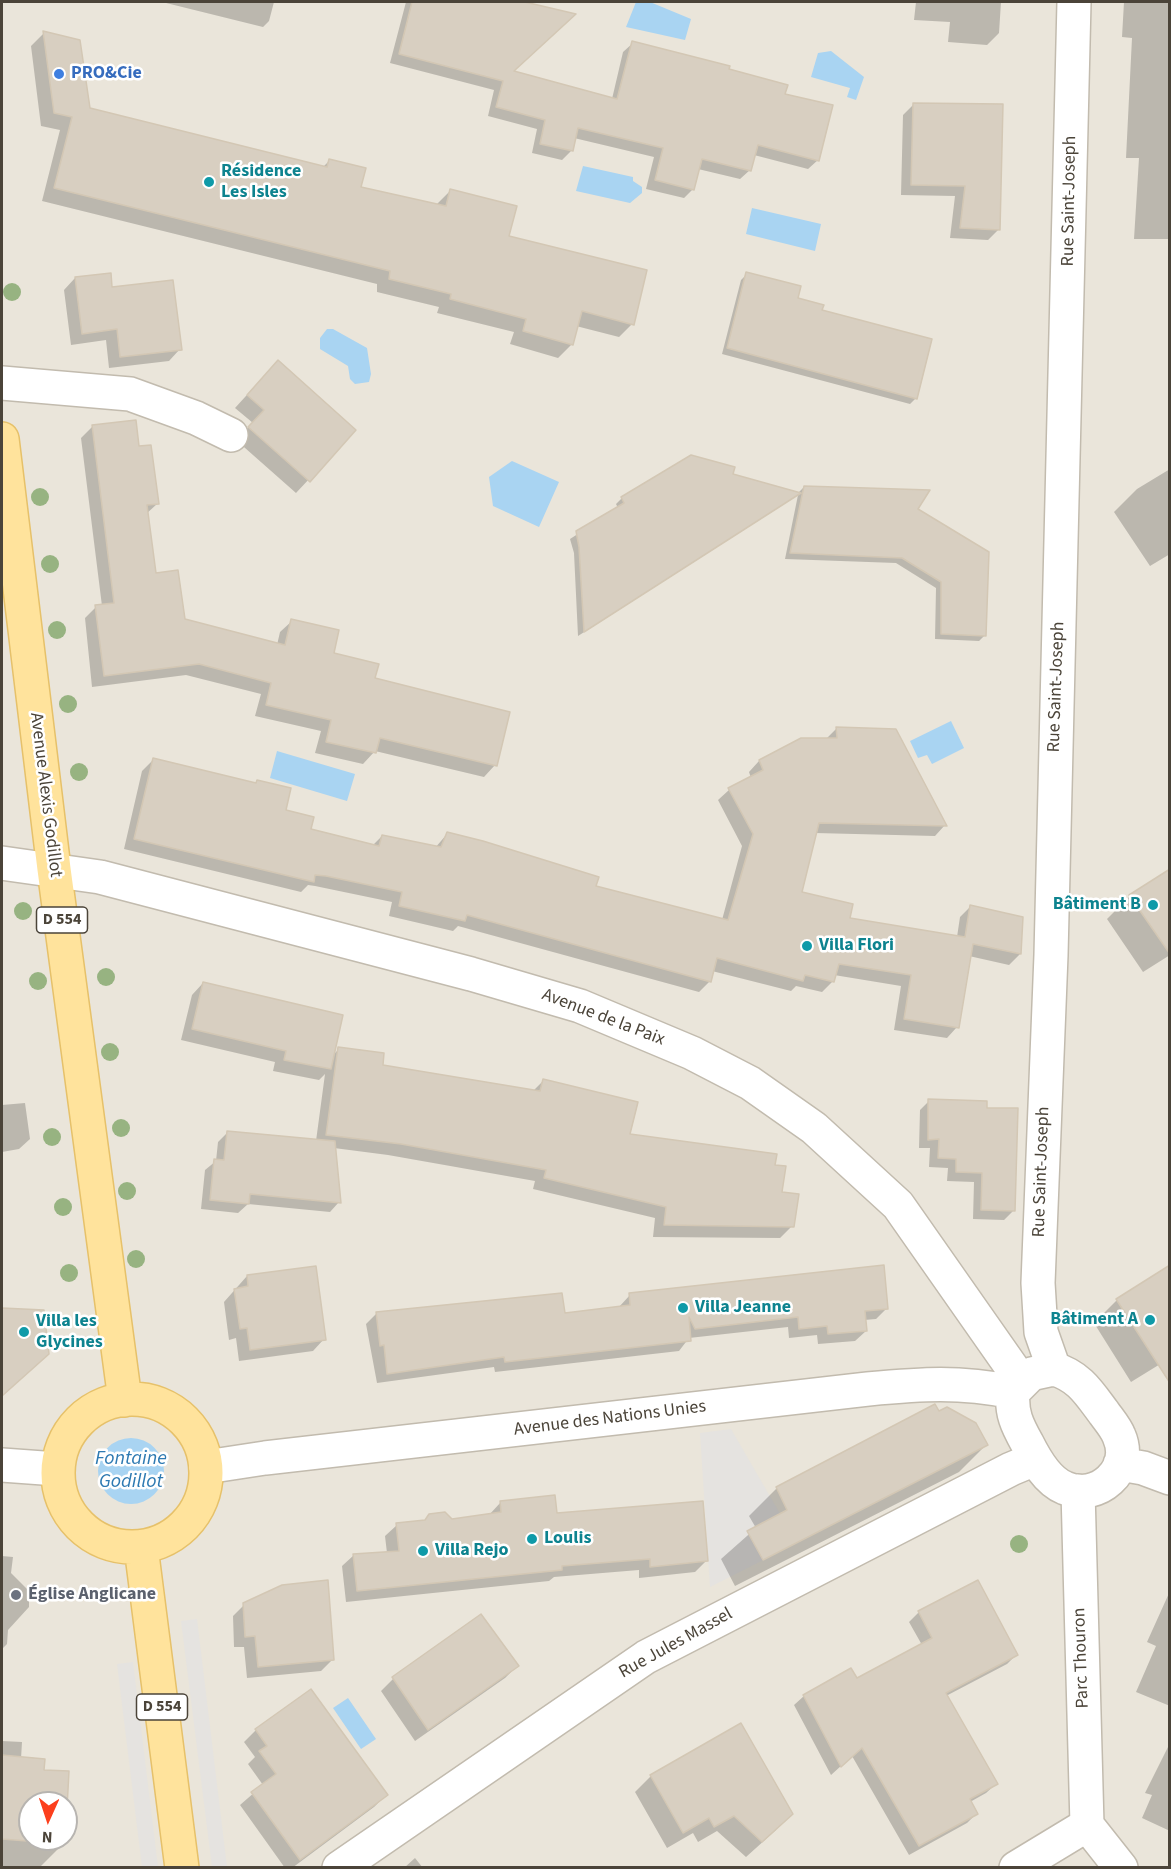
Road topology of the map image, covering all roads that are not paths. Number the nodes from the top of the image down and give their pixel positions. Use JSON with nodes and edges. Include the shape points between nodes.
{"nodes":[{"id":1,"x":1074,"y":2,"type":"edge"},
{"id":2,"x":2,"y":383,"type":"edge"},
{"id":3,"x":231,"y":435,"type":"dead end"},
{"id":4,"x":2,"y":439,"type":"edge"},
{"id":5,"x":2,"y":863,"type":"edge"},
{"id":6,"x":54,"y":869,"type":"junction"},
{"id":7,"x":1054,"y":1369,"type":"junction"},
{"id":8,"x":1018,"y":1387,"type":"junction"},
{"id":9,"x":125,"y":1400,"type":"junction"},
{"id":10,"x":1035,"y":1459,"type":"junction"},
{"id":11,"x":2,"y":1464,"type":"edge"},
{"id":12,"x":1120,"y":1464,"type":"junction"},
{"id":13,"x":206,"y":1467,"type":"junction"},
{"id":14,"x":57,"y":1468,"type":"junction"},
{"id":15,"x":1170,"y":1478,"type":"edge"},
{"id":16,"x":1078,"y":1491,"type":"junction"},
{"id":17,"x":141,"y":1547,"type":"junction"},
{"id":18,"x":1087,"y":1825,"type":"junction"},
{"id":19,"x":182,"y":1868,"type":"edge"},
{"id":20,"x":339,"y":1868,"type":"edge"},
{"id":21,"x":1016,"y":1868,"type":"edge"},
{"id":22,"x":1121,"y":1868,"type":"edge"}],
"edges":[{"from":1,"to":7,"type":"street","name":"Rue Saint-Joseph","via":[[1051,955],[1038,1283],[1041,1332]]},
{"from":2,"to":3,"type":"street","via":[[130,394]]},
{"from":4,"to":6,"type":"main road","name":"Avenue Alexis Godillot","number":"D 554"},
{"from":5,"to":6,"type":"street","name":"Avenue de la Paix"},
{"from":6,"to":8,"type":"street","name":"Avenue de la Paix","via":[[236,911],[580,1006],[692,1053],[750,1083],[814,1128],[898,1205]]},
{"from":6,"to":9,"type":"main road","name":"Avenue Alexis Godillot","number":"D 554"},
{"from":7,"to":8,"type":"street","via":[[1031,1374]]},
{"from":7,"to":12,"type":"street","via":[[1079,1380],[1106,1416],[1120,1437]]},
{"from":8,"to":10,"type":"street","via":[[1014,1419]]},
{"from":8,"to":13,"type":"street","name":"Avenue des Nations Unies","via":[[939,1383],[880,1388]]},
{"from":9,"to":13,"type":"main road","via":[[148,1401],[170,1409],[188,1425],[200,1445]]},
{"from":9,"to":14,"type":"main road","via":[[104,1404],[71,1429]]},
{"from":10,"to":16,"type":"street","via":[[1054,1481]]},
{"from":10,"to":20,"type":"street","name":"Rue Jules Massel","via":[[646,1657]]},
{"from":11,"to":14,"type":"street"},
{"from":12,"to":15,"type":"street"},
{"from":12,"to":16,"type":"street","via":[[1107,1484]]},
{"from":13,"to":17,"type":"main road","via":[[204,1490],[196,1510],[182,1528],[163,1541]]},
{"from":14,"to":17,"type":"main road","via":[[60,1495],[72,1518],[91,1535],[107,1542]]},
{"from":16,"to":18,"type":"street","name":"Parc Thouron"},
{"from":17,"to":19,"type":"main road","number":"D 554"},
{"from":18,"to":21,"type":"street"},
{"from":18,"to":22,"type":"street"}]}
